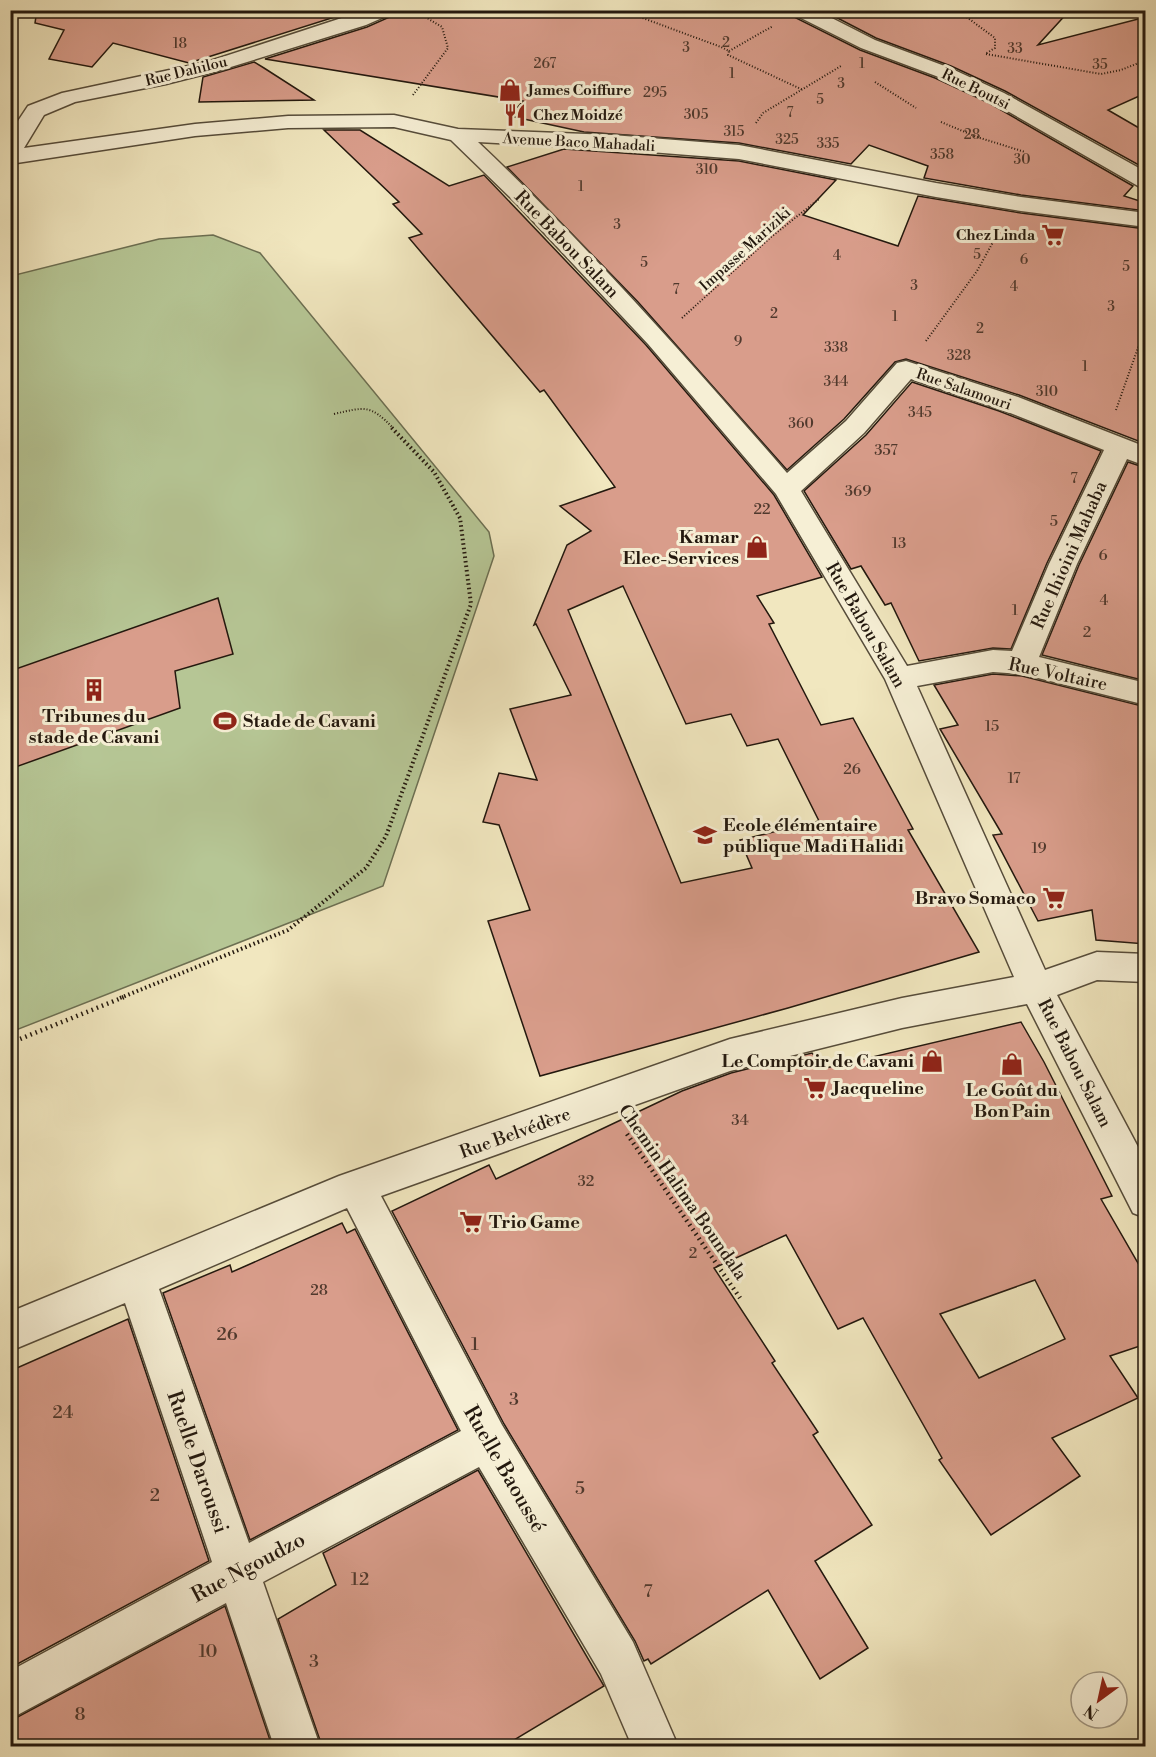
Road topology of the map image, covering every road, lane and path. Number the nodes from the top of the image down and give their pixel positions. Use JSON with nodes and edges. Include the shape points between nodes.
{"nodes":[{"id":1,"x":384,"y":10,"type":"edge"},
{"id":2,"x":414,"y":10,"type":"edge"},
{"id":3,"x":630,"y":10,"type":"edge"},
{"id":4,"x":800,"y":10,"type":"edge"},
{"id":5,"x":957,"y":10,"type":"edge"},
{"id":6,"x":780,"y":22,"type":"dead end"},
{"id":7,"x":868,"y":44,"type":"junction"},
{"id":8,"x":729,"y":51,"type":"junction"},
{"id":9,"x":986,"y":54,"type":"junction"},
{"id":10,"x":1146,"y":60,"type":"edge"},
{"id":11,"x":842,"y":66,"type":"junction"},
{"id":12,"x":850,"y":69,"type":"dead end"},
{"id":13,"x":949,"y":75,"type":"junction"},
{"id":14,"x":874,"y":82,"type":"dead end"},
{"id":15,"x":803,"y":90,"type":"junction"},
{"id":16,"x":916,"y":108,"type":"dead end"},
{"id":17,"x":394,"y":121,"type":"junction"},
{"id":18,"x":941,"y":122,"type":"dead end"},
{"id":19,"x":458,"y":135,"type":"junction"},
{"id":20,"x":977,"y":137,"type":"dead end"},
{"id":21,"x":739,"y":152,"type":"junction"},
{"id":22,"x":10,"y":156,"type":"edge"},
{"id":23,"x":844,"y":172,"type":"junction"},
{"id":24,"x":1146,"y":181,"type":"edge"},
{"id":25,"x":1021,"y":204,"type":"junction"},
{"id":26,"x":1146,"y":220,"type":"edge"},
{"id":27,"x":1146,"y":325,"type":"edge"},
{"id":28,"x":657,"y":339,"type":"junction"},
{"id":29,"x":906,"y":369,"type":"junction"},
{"id":30,"x":334,"y":414,"type":"dead end"},
{"id":31,"x":1119,"y":447,"type":"junction"},
{"id":32,"x":1146,"y":458,"type":"edge"},
{"id":33,"x":786,"y":489,"type":"junction"},
{"id":34,"x":1022,"y":663,"type":"junction"},
{"id":35,"x":899,"y":678,"type":"junction"},
{"id":36,"x":1146,"y":694,"type":"edge"},
{"id":37,"x":1146,"y":968,"type":"edge"},
{"id":38,"x":1036,"y":988,"type":"junction"},
{"id":39,"x":10,"y":1043,"type":"edge"},
{"id":40,"x":604,"y":1100,"type":"junction"},
{"id":41,"x":358,"y":1190,"type":"junction"},
{"id":42,"x":1146,"y":1201,"type":"edge"},
{"id":43,"x":136,"y":1279,"type":"junction"},
{"id":44,"x":740,"y":1298,"type":"dead end"},
{"id":45,"x":10,"y":1332,"type":"edge"},
{"id":46,"x":487,"y":1440,"type":"junction"},
{"id":47,"x":236,"y":1573,"type":"junction"},
{"id":48,"x":10,"y":1696,"type":"edge"},
{"id":49,"x":297,"y":1746,"type":"edge"},
{"id":50,"x":655,"y":1746,"type":"edge"}],
"edges":[{"from":1,"to":22,"type":"street","name":"Rue Dahilou","via":[[214,66],[69,97],[36,111]]},
{"from":2,"to":17,"type":"path","via":[[442,27],[448,48]]},
{"from":3,"to":8,"type":"path"},
{"from":4,"to":7,"type":"street","name":"Rue Boutsi"},
{"from":5,"to":9,"type":"path","via":[[995,38],[995,48]]},
{"from":6,"to":8,"type":"path"},
{"from":7,"to":11,"type":"path"},
{"from":7,"to":13,"type":"street","name":"Rue Boutsi"},
{"from":8,"to":15,"type":"path","via":[[728,55]]},
{"from":9,"to":10,"type":"path","via":[[1101,74]]},
{"from":9,"to":13,"type":"path"},
{"from":11,"to":12,"type":"path"},
{"from":11,"to":15,"type":"path"},
{"from":13,"to":24,"type":"street","name":"Rue Boutsi","via":[[997,97]]},
{"from":14,"to":16,"type":"path"},
{"from":15,"to":21,"type":"path","via":[[763,113]]},
{"from":17,"to":19,"type":"street","name":"Avenue Baco Mahadali"},
{"from":17,"to":22,"type":"street","name":"Avenue Baco Mahadali","via":[[195,130]]},
{"from":18,"to":20,"type":"path"},
{"from":19,"to":21,"type":"street","name":"Avenue Baco Mahadali"},
{"from":19,"to":28,"type":"street","name":"Rue Babou Salam","via":[[525,199]]},
{"from":21,"to":23,"type":"street","name":"Avenue Baco Mahadali"},
{"from":23,"to":25,"type":"street","name":"Avenue Baco Mahadali"},
{"from":23,"to":28,"type":"path","name":"Impasse Mariziki","via":[[815,203]]},
{"from":25,"to":26,"type":"street","name":"Avenue Baco Mahadali"},
{"from":25,"to":29,"type":"path"},
{"from":27,"to":31,"type":"path","via":[[1109,430]]},
{"from":28,"to":33,"type":"street","name":"Rue Babou Salam"},
{"from":29,"to":31,"type":"street","name":"Rue Salamouri","via":[[1009,403]]},
{"from":29,"to":33,"type":"street","name":"Rue Salamouri","via":[[855,427]]},
{"from":30,"to":39,"type":"path","via":[[362,408],[378,413],[434,472],[459,518],[471,604],[386,836],[366,868],[288,930]]},
{"from":31,"to":32,"type":"street","name":"Rue Salamouri"},
{"from":31,"to":34,"type":"street","name":"Rue Ihioini Mahaba","via":[[1063,564]]},
{"from":33,"to":35,"type":"street","name":"Rue Babou Salam"},
{"from":34,"to":35,"type":"street","name":"Rue Voltaire","via":[[993,661]]},
{"from":34,"to":36,"type":"street","name":"Rue Voltaire"},
{"from":35,"to":38,"type":"street","name":"Rue Babou Salam"},
{"from":37,"to":38,"type":"street","name":"Rue Belvédère","via":[[1097,966]]},
{"from":38,"to":40,"type":"street","name":"Rue Belvédère","via":[[902,1013],[730,1055]]},
{"from":38,"to":42,"type":"street","name":"Rue Babou Salam"},
{"from":40,"to":41,"type":"street","name":"Rue Belvédère"},
{"from":40,"to":44,"type":"path","name":"Chemin Halima Boundala"},
{"from":41,"to":43,"type":"street","name":"Rue Belvédère","via":[[339,1194]]},
{"from":41,"to":46,"type":"street","name":"Ruelle Baoussé"},
{"from":43,"to":45,"type":"street","name":"Rue Belvédère"},
{"from":43,"to":47,"type":"street","name":"Ruelle Daroussi"},
{"from":46,"to":47,"type":"street","name":"Rue Ngoudzo"},
{"from":46,"to":50,"type":"street","name":"Ruelle Baoussé","via":[[617,1658]]},
{"from":47,"to":48,"type":"street","name":"Rue Ngoudzo"},
{"from":47,"to":49,"type":"street","name":"Ruelle Daroussi"}]}
